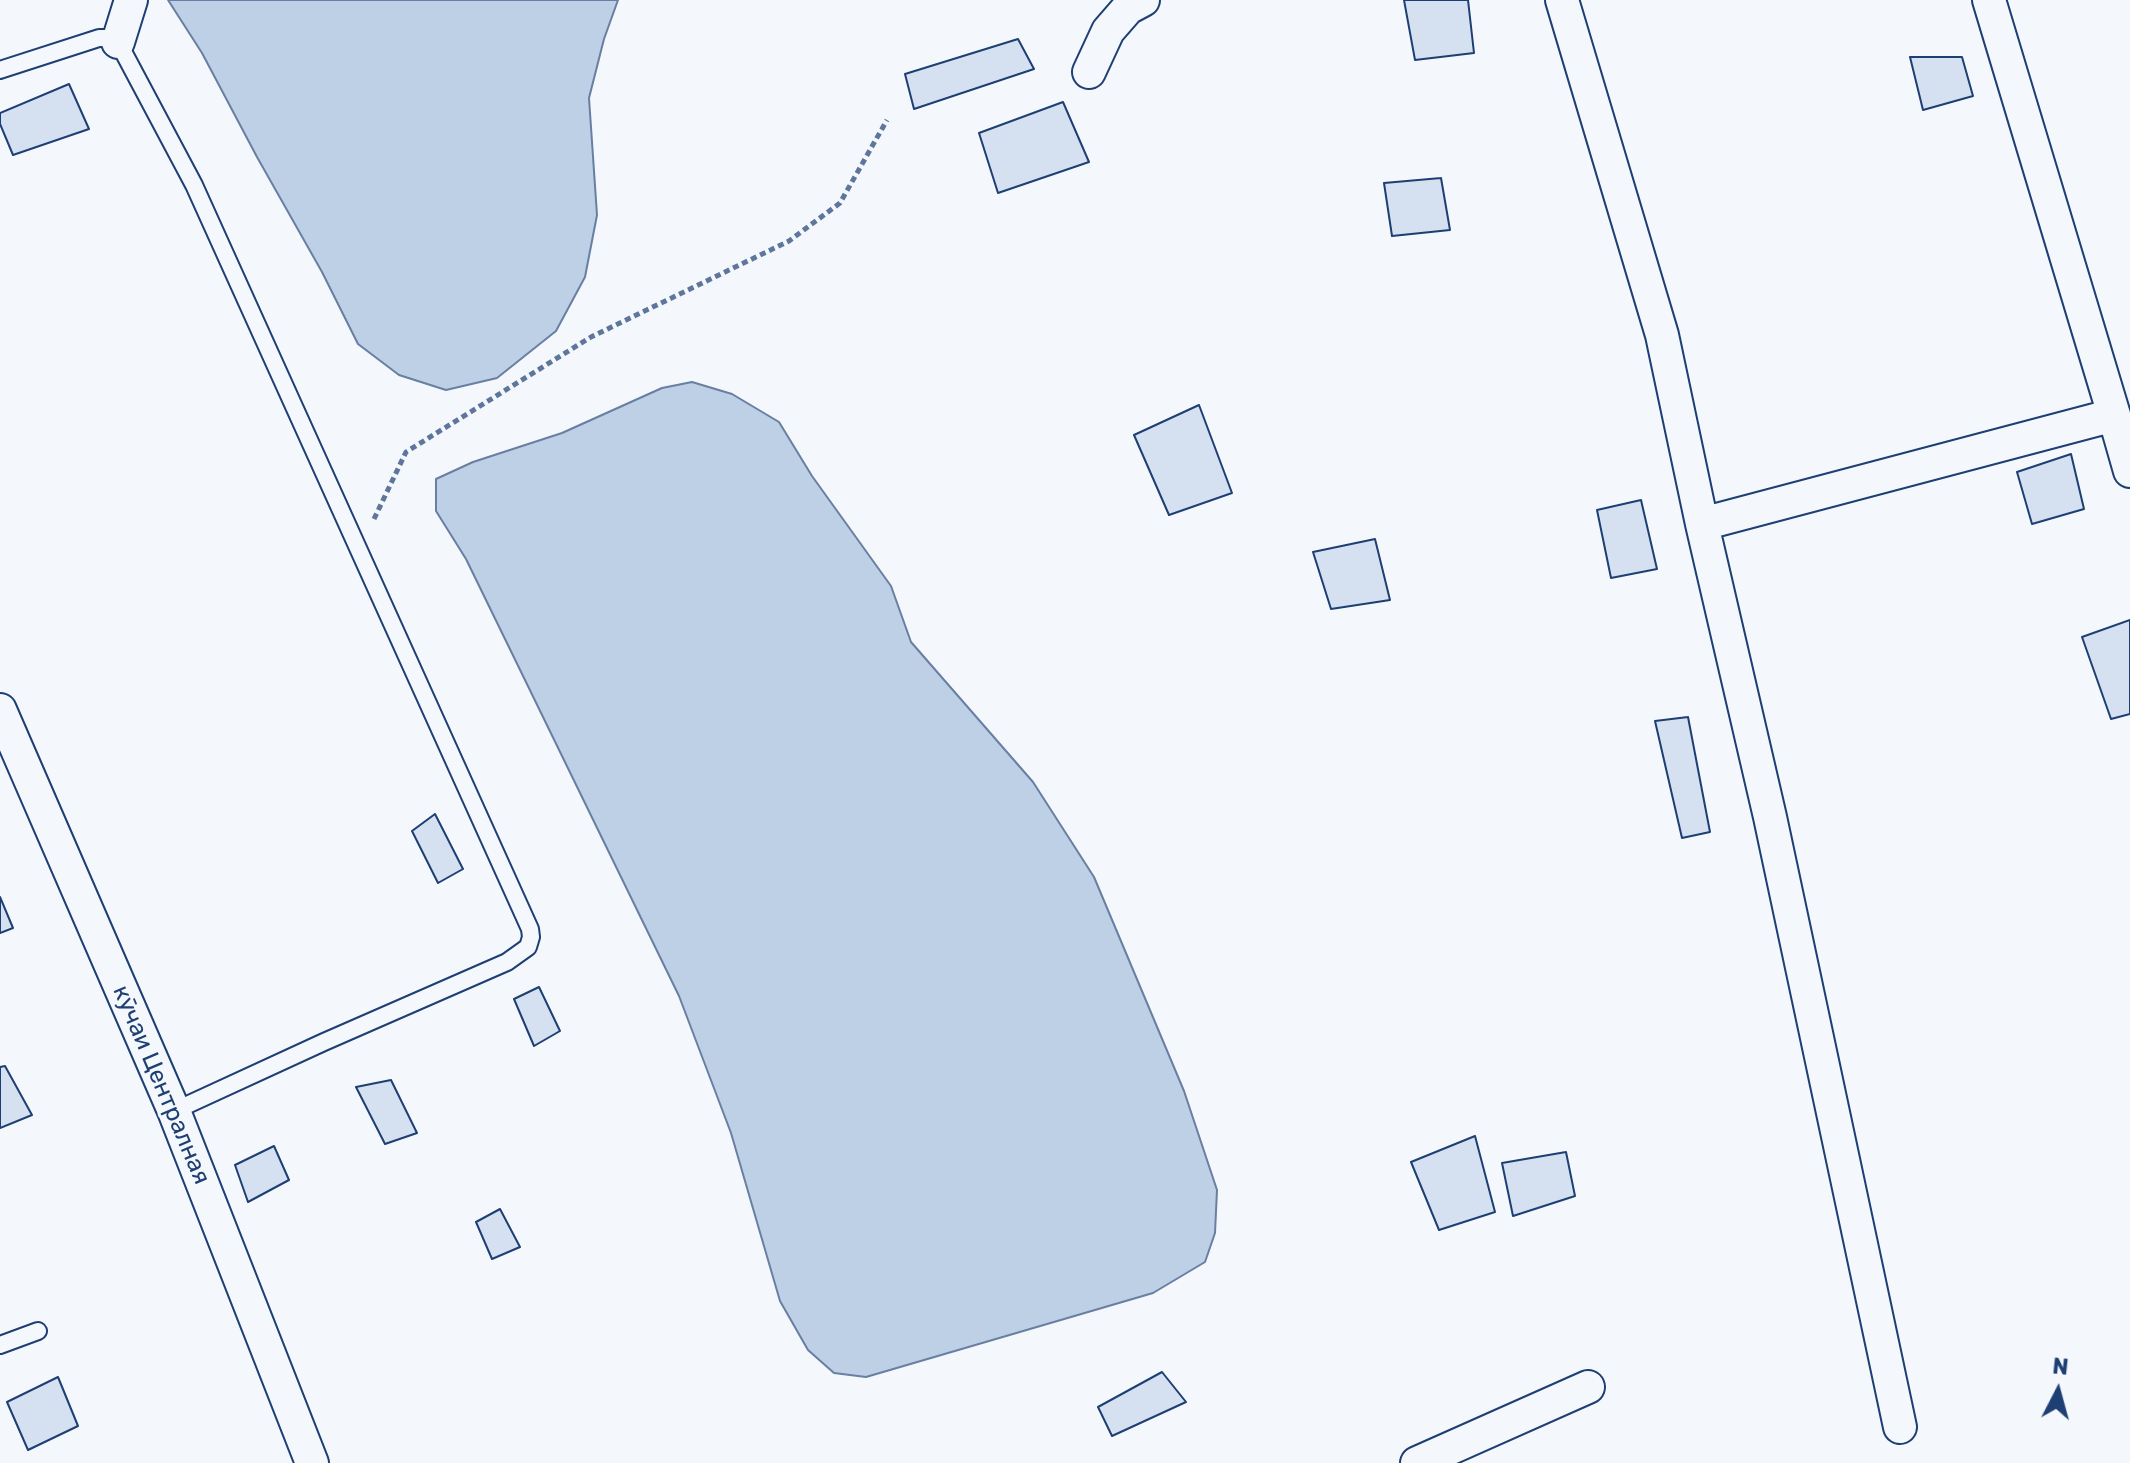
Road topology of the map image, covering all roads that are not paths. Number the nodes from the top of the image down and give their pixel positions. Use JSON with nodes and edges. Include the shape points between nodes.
{"nodes":[{"id":1,"x":131,"y":0,"type":"edge"},
{"id":2,"x":1143,"y":0,"type":"edge"},
{"id":3,"x":1562,"y":0,"type":"edge"},
{"id":4,"x":1989,"y":0,"type":"edge"},
{"id":5,"x":118,"y":42,"type":"junction"},
{"id":6,"x":0,"y":70,"type":"edge"},
{"id":7,"x":1089,"y":72,"type":"dead end"},
{"id":8,"x":2114,"y":415,"type":"junction"},
{"id":9,"x":2130,"y":471,"type":"edge"},
{"id":10,"x":1702,"y":524,"type":"junction"},
{"id":11,"x":0,"y":710,"type":"edge"},
{"id":12,"x":174,"y":1111,"type":"junction"},
{"id":13,"x":38,"y":1331,"type":"dead end"},
{"id":14,"x":0,"y":1345,"type":"edge"},
{"id":15,"x":1588,"y":1387,"type":"dead end"},
{"id":16,"x":1900,"y":1427,"type":"dead end"},
{"id":17,"x":312,"y":1463,"type":"edge"},
{"id":18,"x":1417,"y":1463,"type":"edge"}],
"edges":[{"from":1,"to":5,"type":"street"},
{"from":2,"to":7,"type":"street","via":[[1108,31]]},
{"from":3,"to":10,"type":"street","via":[[1662,335]]},
{"from":4,"to":8,"type":"street"},
{"from":5,"to":6,"type":"lane","via":[[99,38]]},
{"from":5,"to":12,"type":"lane","via":[[194,185],[531,937],[528,947],[507,962]]},
{"from":8,"to":9,"type":"street"},
{"from":8,"to":10,"type":"street"},
{"from":10,"to":16,"type":"street"},
{"from":11,"to":12,"type":"street","name":"кӯчаи Централная"},
{"from":12,"to":17,"type":"street","name":"кӯчаи Централная"},
{"from":13,"to":14,"type":"lane"},
{"from":15,"to":18,"type":"street"}]}
